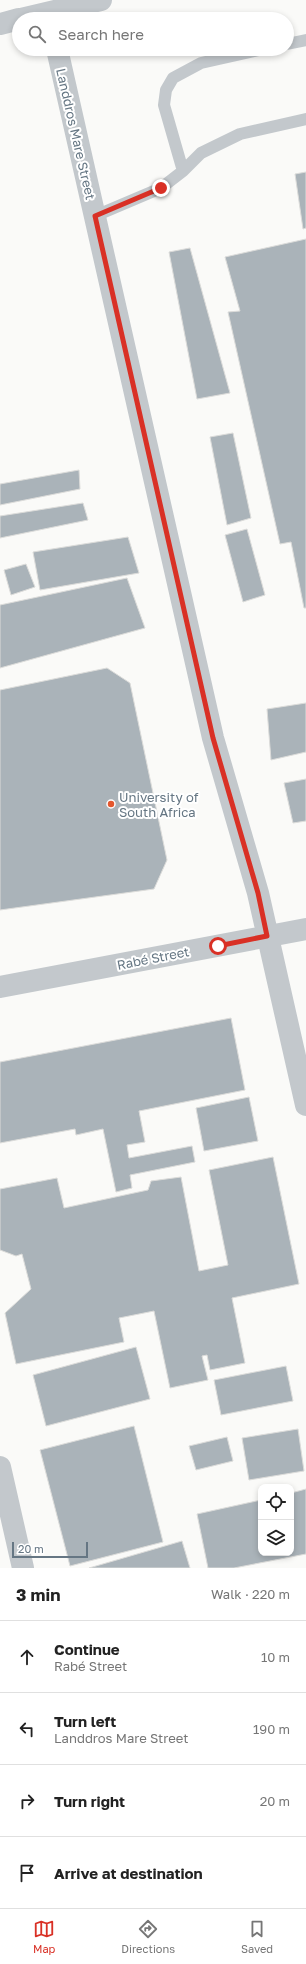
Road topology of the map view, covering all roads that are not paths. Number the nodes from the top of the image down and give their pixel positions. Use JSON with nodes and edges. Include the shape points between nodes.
{"nodes":[{"id":1,"x":101,"y":0,"type":"edge"},
{"id":2,"x":48,"y":11,"type":"edge"},
{"id":3,"x":12,"y":21,"type":"edge"},
{"id":4,"x":0,"y":24,"type":"edge"},
{"id":5,"x":306,"y":40,"type":"edge"},
{"id":6,"x":294,"y":43,"type":"edge"},
{"id":7,"x":59,"y":56,"type":"edge"},
{"id":8,"x":232,"y":56,"type":"edge"},
{"id":9,"x":306,"y":119,"type":"edge"},
{"id":10,"x":184,"y":171,"type":"junction"},
{"id":11,"x":95,"y":216,"type":"junction"},
{"id":12,"x":306,"y":928,"type":"edge"},
{"id":13,"x":267,"y":936,"type":"junction"},
{"id":14,"x":0,"y":987,"type":"edge"},
{"id":15,"x":306,"y":1105,"type":"edge"},
{"id":16,"x":0,"y":1467,"type":"edge"},
{"id":17,"x":23,"y":1568,"type":"edge"}],
"edges":[{"from":1,"to":2,"type":"street"},
{"from":3,"to":4,"type":"street"},
{"from":5,"to":6,"type":"lane"},
{"from":7,"to":11,"type":"street","name":"Landdros Mare Street"},
{"from":8,"to":10,"type":"lane","via":[[201,63],[173,78],[166,90],[164,105]]},
{"from":9,"to":10,"type":"lane","via":[[240,134],[201,153]]},
{"from":10,"to":11,"type":"lane","via":[[161,188]]},
{"from":11,"to":13,"type":"street","name":"Landdros Mare Street","via":[[213,738],[258,893]]},
{"from":12,"to":13,"type":"street","name":"Rabé Street"},
{"from":13,"to":14,"type":"street","name":"Rabé Street"},
{"from":13,"to":15,"type":"street","name":"Landdros Mare Street"},
{"from":16,"to":17,"type":"street"}]}
